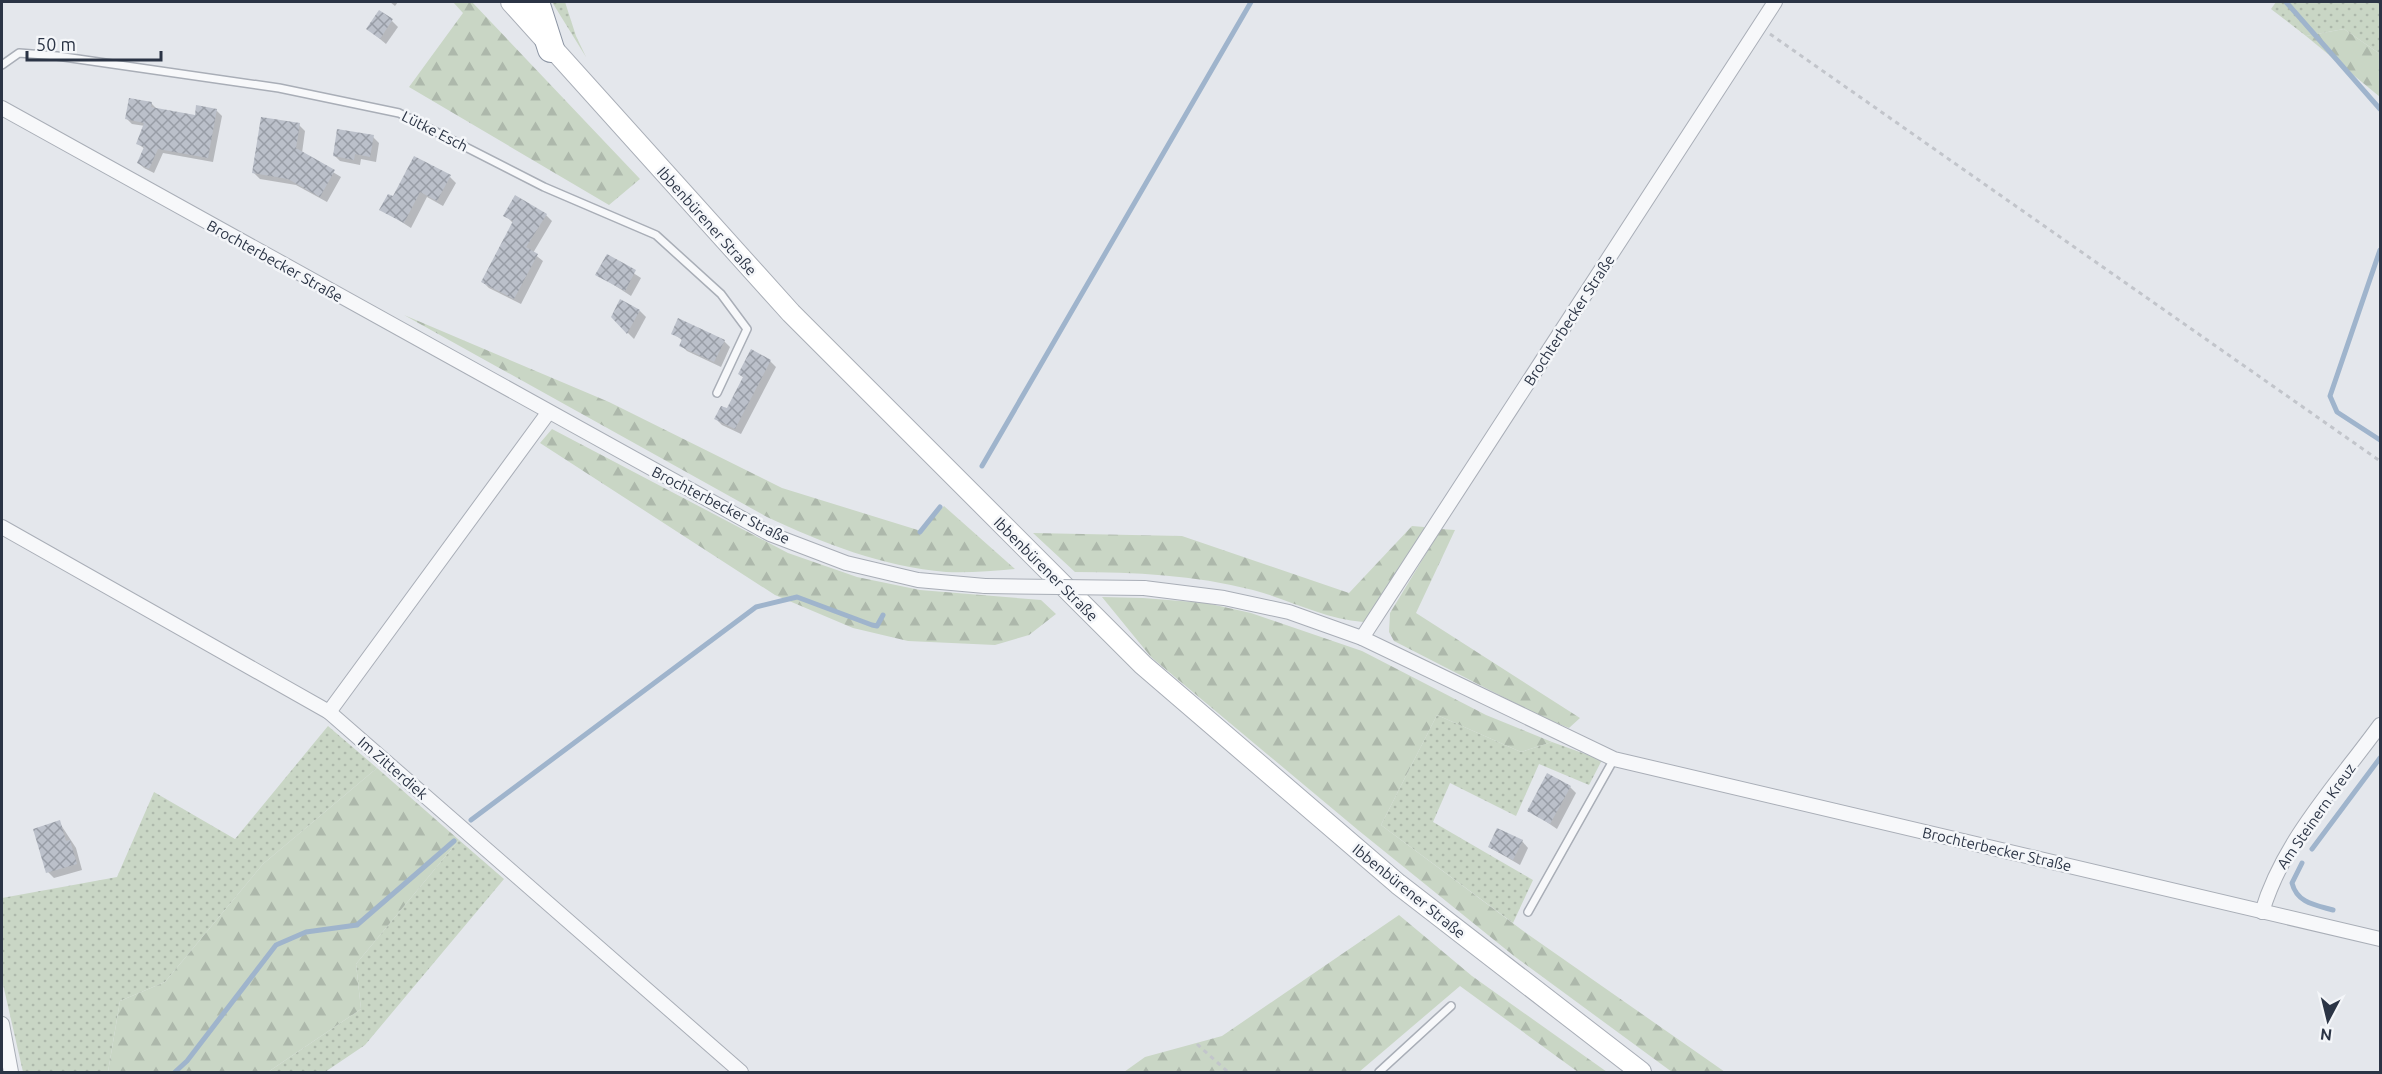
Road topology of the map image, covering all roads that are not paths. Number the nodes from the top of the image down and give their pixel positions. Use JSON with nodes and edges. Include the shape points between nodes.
{"nodes":[{"id":1,"x":511,"y":2,"type":"edge"},
{"id":2,"x":536,"y":2,"type":"edge"},
{"id":3,"x":1775,"y":2,"type":"edge"},
{"id":4,"x":551,"y":49,"type":"junction"},
{"id":5,"x":2,"y":65,"type":"edge"},
{"id":6,"x":2,"y":108,"type":"edge"},
{"id":7,"x":717,"y":393,"type":"dead end"},
{"id":8,"x":548,"y":413,"type":"junction"},
{"id":9,"x":2,"y":527,"type":"edge"},
{"id":10,"x":1362,"y":638,"type":"junction"},
{"id":11,"x":329,"y":712,"type":"junction"},
{"id":12,"x":2380,"y":725,"type":"edge"},
{"id":13,"x":1614,"y":759,"type":"junction"},
{"id":14,"x":1528,"y":912,"type":"dead end"},
{"id":15,"x":2262,"y":912,"type":"junction"},
{"id":16,"x":2380,"y":939,"type":"edge"},
{"id":17,"x":1451,"y":1006,"type":"dead end"},
{"id":18,"x":2,"y":1024,"type":"edge"},
{"id":19,"x":11,"y":1072,"type":"edge"},
{"id":20,"x":741,"y":1072,"type":"edge"},
{"id":21,"x":1379,"y":1072,"type":"edge"},
{"id":22,"x":1641,"y":1072,"type":"edge"}],
"edges":[{"from":1,"to":4,"type":"main road","name":"Ibbenbürener Straße"},
{"from":2,"to":4,"type":"highway"},
{"from":3,"to":10,"type":"street","name":"Brochterbecker Straße"},
{"from":4,"to":22,"type":"main road","name":"Ibbenbürener Straße","via":[[791,313],[1143,665],[1398,884]]},
{"from":5,"to":7,"type":"lane","name":"Lütke Esch","via":[[19,53],[57,56],[279,88],[399,113],[544,187],[656,235],[721,294],[747,328]]},
{"from":6,"to":8,"type":"street","name":"Brochterbecker Straße"},
{"from":8,"to":10,"type":"street","name":"Brochterbecker Straße","bridge":true,"via":[[770,534],[846,563],[918,580],[985,586],[1144,588],[1224,598],[1289,612]]},
{"from":8,"to":11,"type":"street"},
{"from":9,"to":11,"type":"street","name":"Im Zitterdiek"},
{"from":10,"to":13,"type":"street","name":"Brochterbecker Straße"},
{"from":11,"to":20,"type":"street","name":"Im Zitterdiek"},
{"from":12,"to":15,"type":"street","name":"Am Steinern Kreuz","via":[[2296,839],[2271,882]]},
{"from":13,"to":14,"type":"lane"},
{"from":13,"to":15,"type":"street","name":"Brochterbecker Straße"},
{"from":15,"to":16,"type":"street","name":"Brochterbecker Straße"},
{"from":17,"to":21,"type":"lane"},
{"from":18,"to":19,"type":"street"}]}
